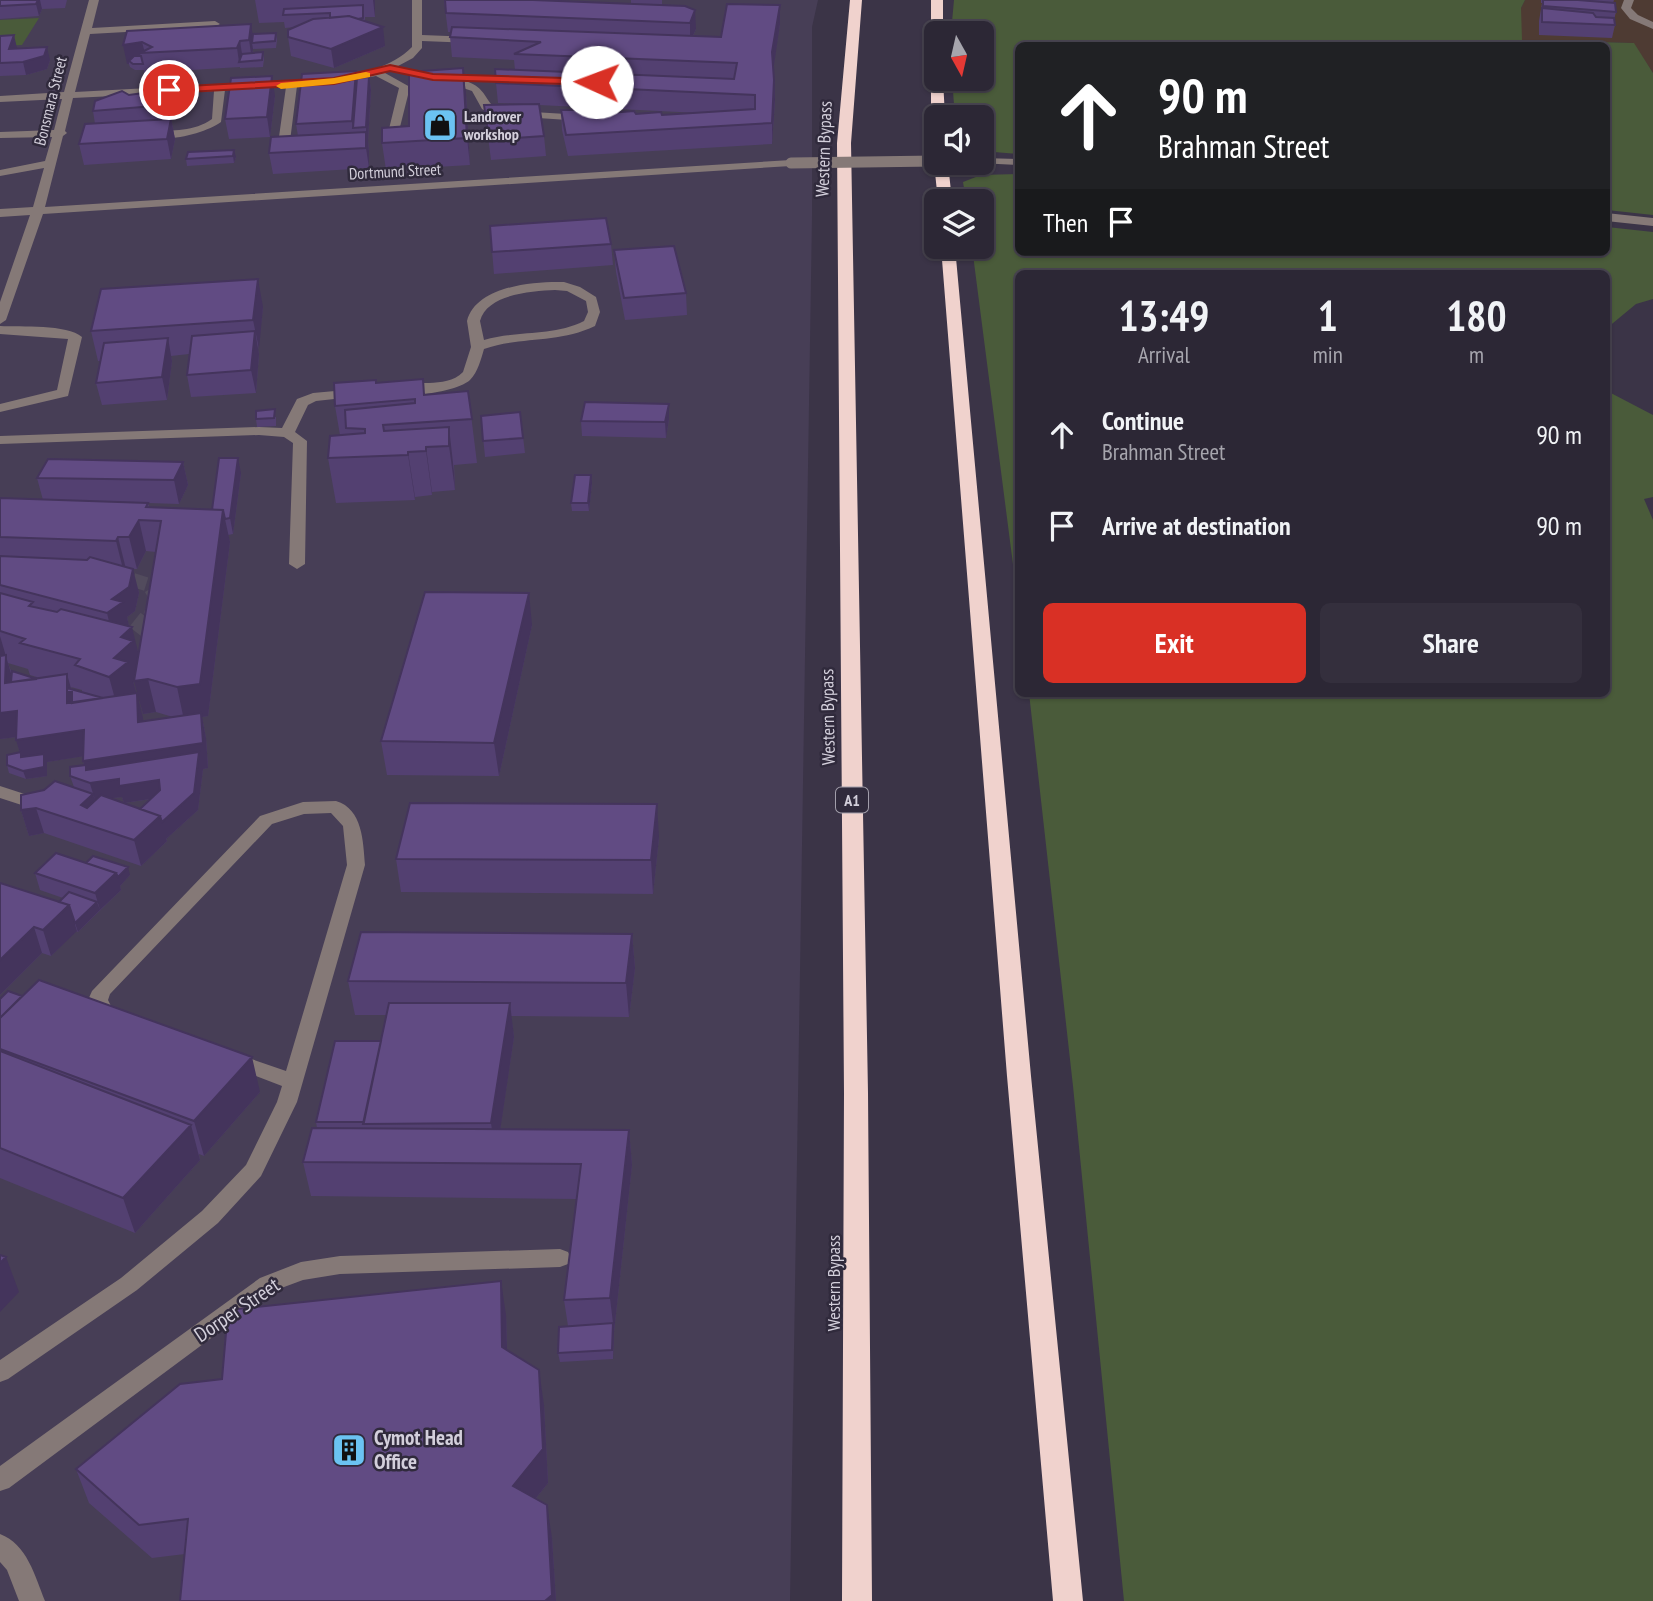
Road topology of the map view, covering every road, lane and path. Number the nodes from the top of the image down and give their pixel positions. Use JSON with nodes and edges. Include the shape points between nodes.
{"nodes":[{"id":1,"x":94,"y":0,"type":"edge"},
{"id":2,"x":417,"y":0,"type":"edge"},
{"id":3,"x":856,"y":0,"type":"edge"},
{"id":4,"x":937,"y":0,"type":"edge"},
{"id":5,"x":1629,"y":0,"type":"edge"},
{"id":6,"x":937,"y":21,"type":"edge"},
{"id":7,"x":215,"y":24,"type":"edge"},
{"id":8,"x":1653,"y":26,"type":"edge"},
{"id":9,"x":85,"y":31,"type":"junction"},
{"id":10,"x":418,"y":38,"type":"junction"},
{"id":11,"x":488,"y":41,"type":"edge"},
{"id":12,"x":390,"y":68,"type":"junction"},
{"id":13,"x":412,"y":72,"type":"edge"},
{"id":14,"x":377,"y":73,"type":"junction"},
{"id":15,"x":529,"y":80,"type":"edge"},
{"id":16,"x":292,"y":85,"type":"junction"},
{"id":17,"x":220,"y":87,"type":"junction"},
{"id":18,"x":68,"y":96,"type":"junction"},
{"id":19,"x":0,"y":99,"type":"edge"},
{"id":20,"x":590,"y":119,"type":"edge"},
{"id":21,"x":4,"y":132,"type":"edge"},
{"id":22,"x":61,"y":133,"type":"junction"},
{"id":23,"x":394,"y":133,"type":"edge"},
{"id":24,"x":138,"y":135,"type":"edge"},
{"id":25,"x":302,"y":154,"type":"edge"},
{"id":26,"x":924,"y":161,"type":"edge"},
{"id":27,"x":994,"y":161,"type":"edge"},
{"id":28,"x":1015,"y":162,"type":"edge"},
{"id":29,"x":51,"y":163,"type":"junction"},
{"id":30,"x":0,"y":173,"type":"edge"},
{"id":31,"x":38,"y":211,"type":"junction"},
{"id":32,"x":0,"y":213,"type":"edge"},
{"id":33,"x":1610,"y":217,"type":"edge"},
{"id":34,"x":1653,"y":222,"type":"edge"},
{"id":35,"x":949,"y":259,"type":"edge"},
{"id":36,"x":0,"y":319,"type":"edge"},
{"id":37,"x":0,"y":330,"type":"edge"},
{"id":38,"x":478,"y":347,"type":"junction"},
{"id":39,"x":0,"y":408,"type":"edge"},
{"id":40,"x":287,"y":433,"type":"junction"},
{"id":41,"x":0,"y":440,"type":"edge"},
{"id":42,"x":297,"y":564,"type":"dead end"},
{"id":43,"x":0,"y":792,"type":"edge"},
{"id":44,"x":37,"y":804,"type":"edge"},
{"id":45,"x":128,"y":1020,"type":"edge"},
{"id":46,"x":217,"y":1054,"type":"edge"},
{"id":47,"x":293,"y":1083,"type":"junction"},
{"id":48,"x":560,"y":1258,"type":"dead end"},
{"id":49,"x":0,"y":1372,"type":"edge"},
{"id":50,"x":0,"y":1480,"type":"edge"},
{"id":51,"x":0,"y":1545,"type":"edge"},
{"id":52,"x":32,"y":1601,"type":"edge"},
{"id":53,"x":857,"y":1601,"type":"edge"},
{"id":54,"x":1068,"y":1601,"type":"edge"}],
"edges":[{"from":1,"to":9,"type":"street","name":"Bonsmara Street"},
{"from":2,"to":10,"type":"street"},
{"from":3,"to":53,"type":"highway","name":"Western Bypass","number":"A1","via":[[844,143],[856,1093]]},
{"from":4,"to":6,"type":"highway"},
{"from":5,"to":8,"type":"street","via":[[1626,8],[1634,17]]},
{"from":7,"to":9,"type":"street"},
{"from":9,"to":18,"type":"street","name":"Bonsmara Street"},
{"from":10,"to":11,"type":"street"},
{"from":10,"to":12,"type":"street","via":[[417,48]]},
{"from":12,"to":13,"type":"street"},
{"from":12,"to":14,"type":"street"},
{"from":14,"to":16,"type":"street"},
{"from":14,"to":23,"type":"street","via":[[405,87]]},
{"from":15,"to":20,"type":"street","via":[[433,77],[476,88],[486,107],[496,113]]},
{"from":16,"to":17,"type":"street"},
{"from":16,"to":25,"type":"street","via":[[284,151]]},
{"from":17,"to":18,"type":"street"},
{"from":17,"to":24,"type":"street","via":[[216,120],[209,127]]},
{"from":18,"to":19,"type":"street"},
{"from":18,"to":22,"type":"street","name":"Bonsmara Street"},
{"from":21,"to":22,"type":"street"},
{"from":22,"to":29,"type":"street","name":"Bonsmara Street"},
{"from":26,"to":31,"type":"street","name":"Dortmund Street","bridge":true,"via":[[792,163]]},
{"from":27,"to":28,"type":"street"},
{"from":29,"to":30,"type":"street"},
{"from":29,"to":31,"type":"street","name":"Bonsmara Street"},
{"from":31,"to":32,"type":"street","name":"Dortmund Street"},
{"from":31,"to":36,"type":"street","name":"Bonsmara Street"},
{"from":33,"to":34,"type":"street"},
{"from":35,"to":54,"type":"highway"},
{"from":37,"to":39,"type":"street","via":[[75,337],[63,393]]},
{"from":38,"to":38,"type":"street","via":[[472,328],[477,310],[497,296],[564,286],[592,300],[590,323],[576,332],[554,338],[491,341]]},
{"from":38,"to":40,"type":"street","via":[[462,379],[433,388],[313,397],[302,402]]},
{"from":40,"to":41,"type":"street"},
{"from":40,"to":42,"type":"street","via":[[300,441]]},
{"from":43,"to":44,"type":"street"},
{"from":45,"to":47,"type":"street","via":[[103,1011],[98,1000],[102,990],[257,830],[267,820],[303,808],[336,807],[352,825],[356,865]]},
{"from":46,"to":47,"type":"street"},
{"from":47,"to":49,"type":"street","via":[[254,1170],[210,1217],[129,1284]]},
{"from":48,"to":50,"type":"street","name":"Dorper Street","via":[[340,1265],[301,1271],[268,1284]]},
{"from":51,"to":52,"type":"street","via":[[17,1563]]}]}
